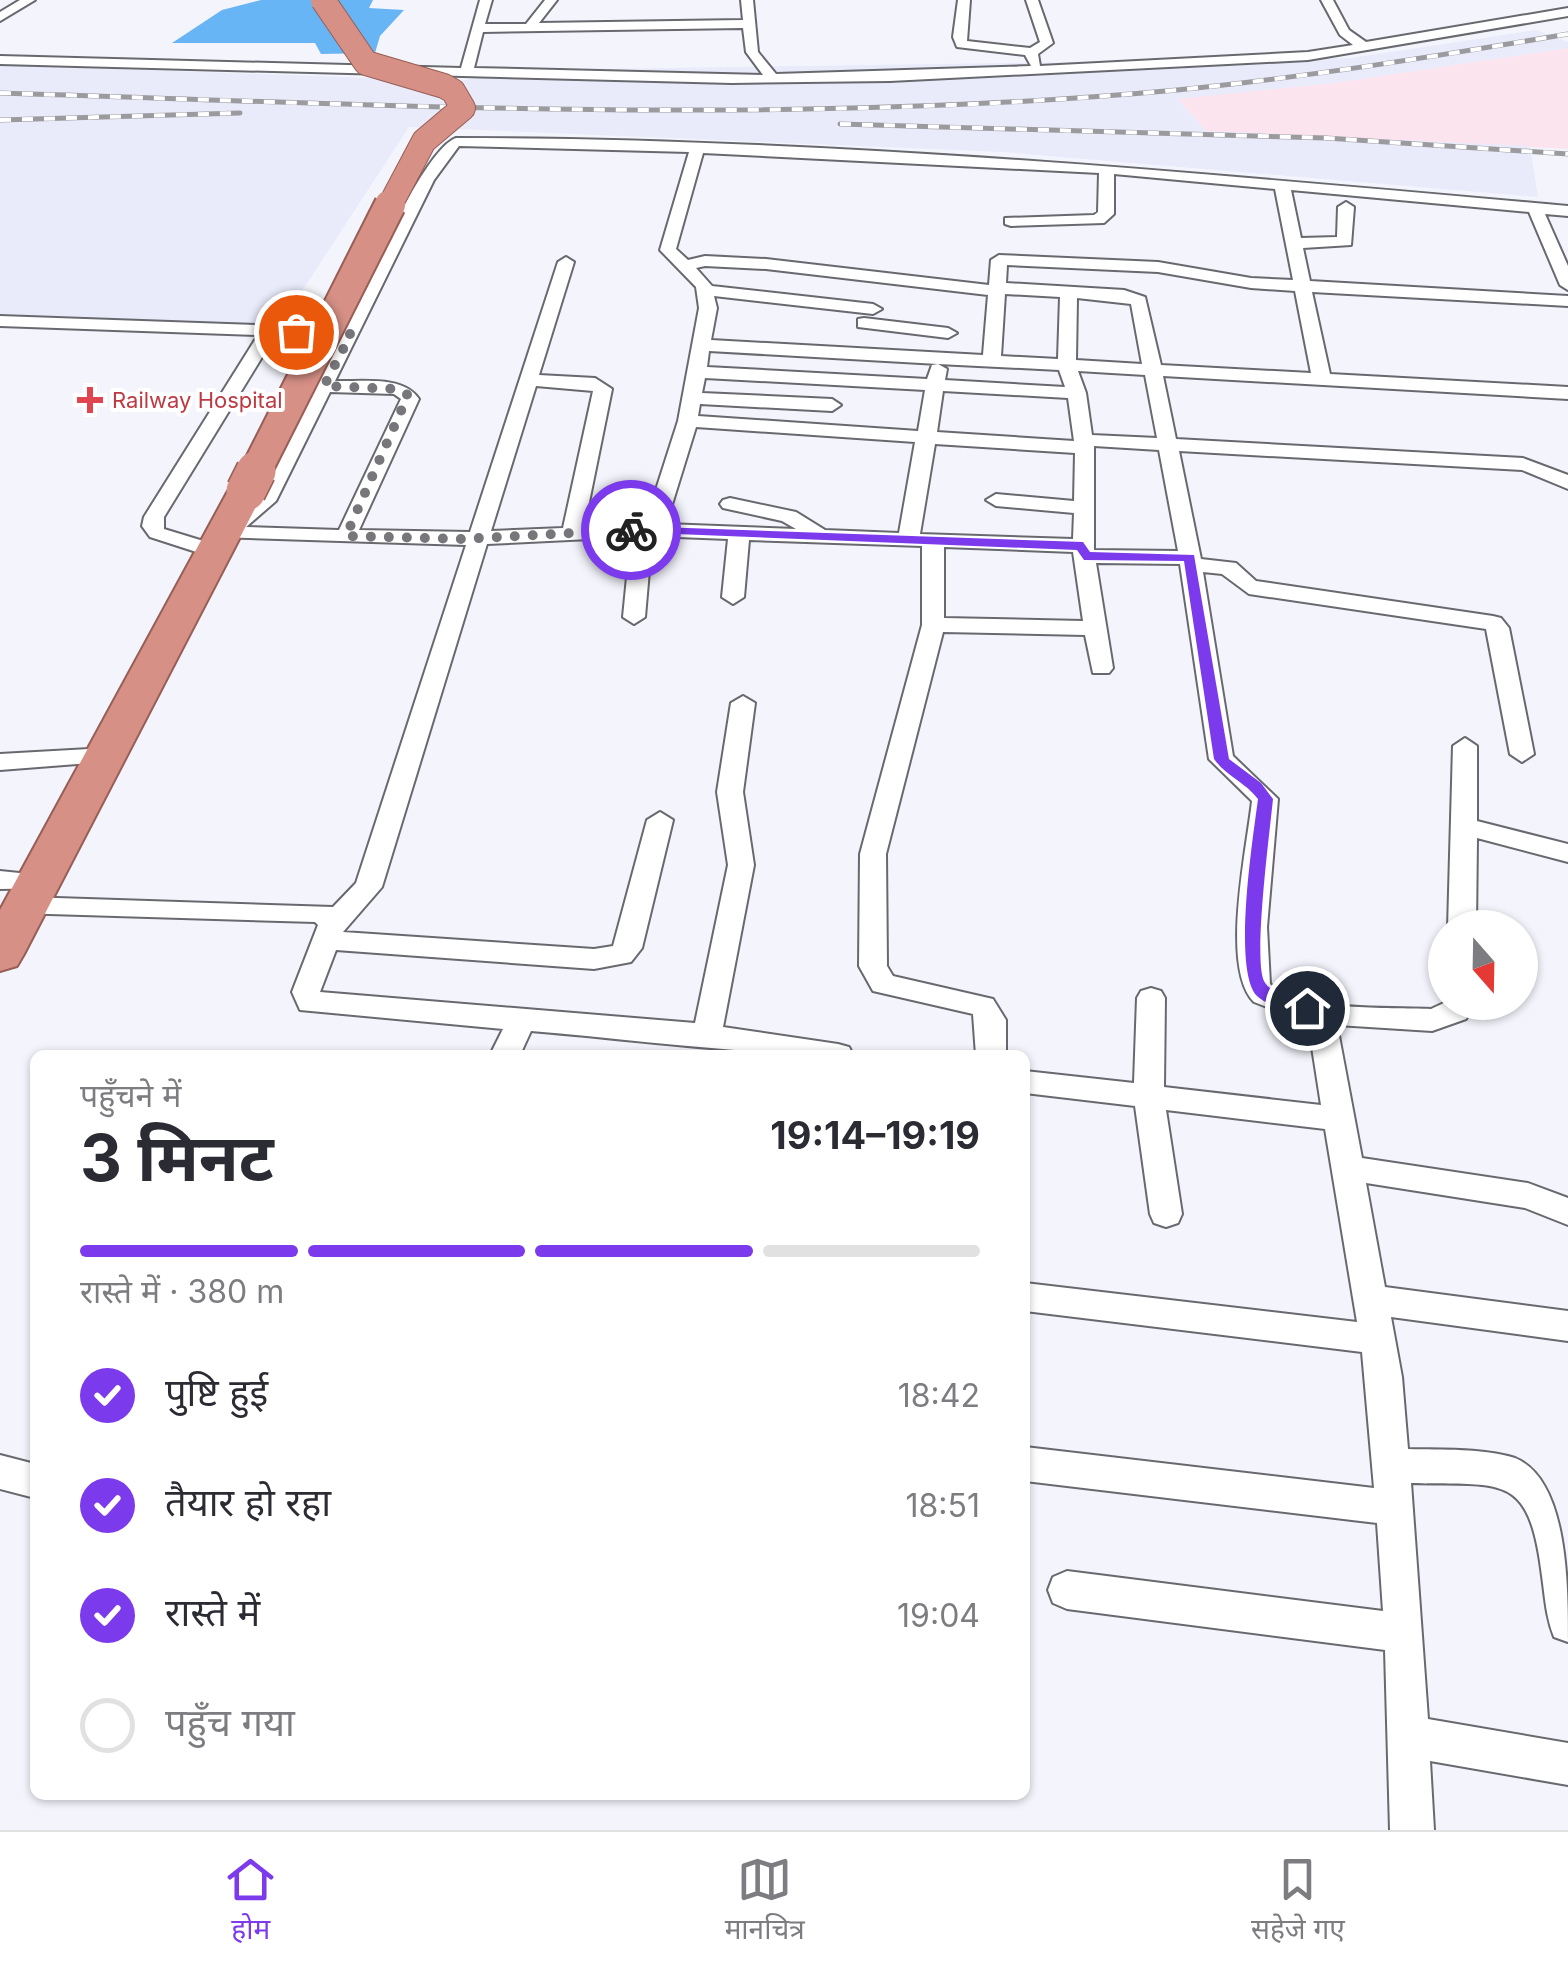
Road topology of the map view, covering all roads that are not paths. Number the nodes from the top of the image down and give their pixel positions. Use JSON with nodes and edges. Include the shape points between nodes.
{"nodes":[{"id":1,"x":28,"y":0,"type":"edge"},
{"id":2,"x":323,"y":0,"type":"edge"},
{"id":3,"x":486,"y":0,"type":"edge"},
{"id":4,"x":551,"y":0,"type":"edge"},
{"id":5,"x":748,"y":0,"type":"edge"},
{"id":6,"x":964,"y":0,"type":"edge"},
{"id":7,"x":1032,"y":0,"type":"edge"},
{"id":8,"x":1327,"y":0,"type":"edge"},
{"id":9,"x":1522,"y":6,"type":"dead end"},
{"id":10,"x":1568,"y":12,"type":"edge"},
{"id":11,"x":0,"y":17,"type":"edge"},
{"id":12,"x":1549,"y":17,"type":"junction"},
{"id":13,"x":750,"y":24,"type":"junction"},
{"id":14,"x":478,"y":28,"type":"junction"},
{"id":15,"x":525,"y":32,"type":"junction"},
{"id":16,"x":1364,"y":48,"type":"junction"},
{"id":17,"x":1032,"y":52,"type":"junction"},
{"id":18,"x":0,"y":60,"type":"edge"},
{"id":19,"x":1037,"y":70,"type":"junction"},
{"id":20,"x":466,"y":72,"type":"junction"},
{"id":21,"x":773,"y":79,"type":"junction"},
{"id":22,"x":697,"y":148,"type":"junction"},
{"id":23,"x":1107,"y":169,"type":"junction"},
{"id":24,"x":1282,"y":185,"type":"junction"},
{"id":25,"x":1346,"y":207,"type":"dead end"},
{"id":26,"x":1535,"y":208,"type":"junction"},
{"id":27,"x":1568,"y":211,"type":"edge"},
{"id":28,"x":1011,"y":221,"type":"dead end"},
{"id":29,"x":1294,"y":243,"type":"junction"},
{"id":30,"x":566,"y":262,"type":"dead end"},
{"id":31,"x":1096,"y":264,"type":"junction"},
{"id":32,"x":684,"y":266,"type":"junction"},
{"id":33,"x":888,"y":278,"type":"junction"},
{"id":34,"x":1568,"y":285,"type":"edge"},
{"id":35,"x":1304,"y":286,"type":"junction"},
{"id":36,"x":997,"y":289,"type":"junction"},
{"id":37,"x":707,"y":290,"type":"junction"},
{"id":38,"x":1069,"y":292,"type":"junction"},
{"id":39,"x":1100,"y":294,"type":"junction"},
{"id":40,"x":1568,"y":301,"type":"edge"},
{"id":41,"x":916,"y":306,"type":"junction"},
{"id":42,"x":0,"y":321,"type":"edge"},
{"id":43,"x":270,"y":330,"type":"junction"},
{"id":44,"x":861,"y":331,"type":"junction"},
{"id":45,"x":948,"y":333,"type":"dead end"},
{"id":46,"x":351,"y":334,"type":"junction"},
{"id":47,"x":702,"y":336,"type":"junction"},
{"id":48,"x":991,"y":356,"type":"junction"},
{"id":49,"x":938,"y":360,"type":"junction"},
{"id":50,"x":1066,"y":368,"type":"junction"},
{"id":51,"x":1152,"y":369,"type":"junction"},
{"id":52,"x":695,"y":372,"type":"junction"},
{"id":53,"x":837,"y":379,"type":"junction"},
{"id":54,"x":530,"y":380,"type":"junction"},
{"id":55,"x":1322,"y":380,"type":"junction"},
{"id":56,"x":937,"y":385,"type":"junction"},
{"id":57,"x":324,"y":386,"type":"junction"},
{"id":58,"x":1077,"y":393,"type":"junction"},
{"id":59,"x":1568,"y":393,"type":"edge"},
{"id":60,"x":691,"y":398,"type":"junction"},
{"id":61,"x":832,"y":405,"type":"junction"},
{"id":62,"x":688,"y":420,"type":"junction"},
{"id":63,"x":827,"y":430,"type":"junction"},
{"id":64,"x":928,"y":437,"type":"junction"},
{"id":65,"x":1084,"y":444,"type":"junction"},
{"id":66,"x":1167,"y":444,"type":"junction"},
{"id":67,"x":1568,"y":483,"type":"edge"},
{"id":68,"x":996,"y":500,"type":"dead end"},
{"id":69,"x":730,"y":504,"type":"dead end"},
{"id":70,"x":1082,"y":508,"type":"junction"},
{"id":71,"x":648,"y":530,"type":"junction"},
{"id":72,"x":572,"y":533,"type":"junction"},
{"id":73,"x":739,"y":533,"type":"junction"},
{"id":74,"x":346,"y":536,"type":"junction"},
{"id":75,"x":822,"y":536,"type":"junction"},
{"id":76,"x":477,"y":538,"type":"junction"},
{"id":77,"x":908,"y":540,"type":"junction"},
{"id":78,"x":934,"y":540,"type":"junction"},
{"id":79,"x":220,"y":543,"type":"junction"},
{"id":80,"x":1084,"y":551,"type":"junction"},
{"id":81,"x":1190,"y":561,"type":"junction"},
{"id":82,"x":733,"y":597,"type":"dead end"},
{"id":83,"x":634,"y":617,"type":"dead end"},
{"id":84,"x":933,"y":625,"type":"junction"},
{"id":85,"x":1095,"y":628,"type":"junction"},
{"id":86,"x":1102,"y":668,"type":"dead end"},
{"id":87,"x":743,"y":703,"type":"dead end"},
{"id":88,"x":1465,"y":746,"type":"dead end"},
{"id":89,"x":1522,"y":754,"type":"dead end"},
{"id":90,"x":107,"y":756,"type":"junction"},
{"id":91,"x":0,"y":762,"type":"edge"},
{"id":92,"x":660,"y":820,"type":"dead end"},
{"id":93,"x":1464,"y":826,"type":"junction"},
{"id":94,"x":1568,"y":853,"type":"edge"},
{"id":95,"x":22,"y":889,"type":"edge"},
{"id":96,"x":1462,"y":910,"type":"edge"},
{"id":97,"x":329,"y":932,"type":"junction"},
{"id":98,"x":0,"y":954,"type":"edge"},
{"id":99,"x":1151,"y":998,"type":"dead end"},
{"id":100,"x":1315,"y":1013,"type":"junction"},
{"id":101,"x":522,"y":1020,"type":"junction"},
{"id":102,"x":1428,"y":1020,"type":"edge"},
{"id":103,"x":707,"y":1035,"type":"junction"},
{"id":104,"x":765,"y":1049,"type":"edge"},
{"id":105,"x":507,"y":1050,"type":"edge"},
{"id":106,"x":991,"y":1050,"type":"edge"},
{"id":107,"x":1030,"y":1083,"type":"edge"},
{"id":108,"x":1149,"y":1097,"type":"junction"},
{"id":109,"x":1340,"y":1119,"type":"junction"},
{"id":110,"x":1348,"y":1168,"type":"junction"},
{"id":111,"x":1568,"y":1212,"type":"edge"},
{"id":112,"x":1166,"y":1214,"type":"dead end"},
{"id":113,"x":1030,"y":1298,"type":"edge"},
{"id":114,"x":1372,"y":1300,"type":"junction"},
{"id":115,"x":1568,"y":1326,"type":"edge"},
{"id":116,"x":1378,"y":1339,"type":"junction"},
{"id":117,"x":1030,"y":1465,"type":"edge"},
{"id":118,"x":1390,"y":1465,"type":"junction"},
{"id":119,"x":0,"y":1472,"type":"edge"},
{"id":120,"x":30,"y":1480,"type":"edge"},
{"id":121,"x":1394,"y":1508,"type":"junction"},
{"id":122,"x":1067,"y":1590,"type":"dead end"},
{"id":123,"x":1568,"y":1624,"type":"edge"},
{"id":124,"x":1404,"y":1632,"type":"junction"},
{"id":125,"x":1409,"y":1737,"type":"junction"},
{"id":126,"x":1568,"y":1764,"type":"edge"},
{"id":127,"x":1412,"y":1830,"type":"edge"}],
"edges":[{"from":1,"to":11,"type":"street"},
{"from":2,"to":79,"type":"highway","bridge":true,"via":[[366,63],[444,86],[463,108],[414,158]]},
{"from":3,"to":14,"type":"street"},
{"from":4,"to":15,"type":"street"},
{"from":5,"to":13,"type":"street"},
{"from":6,"to":17,"type":"street","via":[[962,44]]},
{"from":7,"to":17,"type":"street","via":[[1047,43]]},
{"from":8,"to":16,"type":"street","via":[[1344,32]]},
{"from":9,"to":12,"type":"street"},
{"from":10,"to":12,"type":"street"},
{"from":12,"to":16,"type":"street"},
{"from":13,"to":15,"type":"street"},
{"from":13,"to":21,"type":"street","via":[[754,56]]},
{"from":14,"to":15,"type":"street"},
{"from":14,"to":20,"type":"street"},
{"from":16,"to":19,"type":"street"},
{"from":17,"to":19,"type":"street"},
{"from":18,"to":20,"type":"street"},
{"from":19,"to":21,"type":"street"},
{"from":20,"to":21,"type":"street"},
{"from":22,"to":23,"type":"street"},
{"from":22,"to":32,"type":"street","via":[[668,250]]},
{"from":22,"to":46,"type":"street","via":[[456,142],[426,180]]},
{"from":23,"to":24,"type":"street"},
{"from":23,"to":28,"type":"street","via":[[1106,214],[1098,220]]},
{"from":24,"to":26,"type":"street"},
{"from":24,"to":29,"type":"street"},
{"from":25,"to":29,"type":"street","via":[[1345,242]]},
{"from":26,"to":27,"type":"street"},
{"from":26,"to":34,"type":"street"},
{"from":29,"to":35,"type":"street"},
{"from":30,"to":54,"type":"street"},
{"from":31,"to":35,"type":"street"},
{"from":31,"to":36,"type":"street","via":[[1000,260]]},
{"from":31,"to":39,"type":"street"},
{"from":32,"to":33,"type":"street","via":[[766,264]]},
{"from":32,"to":37,"type":"street"},
{"from":33,"to":41,"type":"street"},
{"from":33,"to":44,"type":"street"},
{"from":35,"to":40,"type":"street"},
{"from":35,"to":55,"type":"street"},
{"from":36,"to":38,"type":"street"},
{"from":36,"to":41,"type":"street"},
{"from":36,"to":48,"type":"street"},
{"from":37,"to":44,"type":"street"},
{"from":37,"to":47,"type":"street"},
{"from":38,"to":39,"type":"street"},
{"from":38,"to":50,"type":"street"},
{"from":39,"to":51,"type":"street","via":[[1137,298]]},
{"from":41,"to":44,"type":"street"},
{"from":41,"to":45,"type":"street"},
{"from":42,"to":43,"type":"street"},
{"from":43,"to":46,"type":"street"},
{"from":43,"to":79,"type":"street","via":[[154,517],[157,533]]},
{"from":44,"to":47,"type":"street"},
{"from":44,"to":48,"type":"street"},
{"from":44,"to":49,"type":"street"},
{"from":46,"to":57,"type":"street"},
{"from":47,"to":52,"type":"street"},
{"from":48,"to":49,"type":"street"},
{"from":48,"to":50,"type":"street"},
{"from":49,"to":56,"type":"street"},
{"from":50,"to":51,"type":"street"},
{"from":50,"to":58,"type":"street"},
{"from":51,"to":55,"type":"street"},
{"from":51,"to":66,"type":"street"},
{"from":52,"to":53,"type":"street"},
{"from":52,"to":60,"type":"street"},
{"from":53,"to":56,"type":"street"},
{"from":53,"to":61,"type":"street"},
{"from":54,"to":72,"type":"street","via":[[603,389]]},
{"from":54,"to":76,"type":"street"},
{"from":55,"to":59,"type":"street"},
{"from":56,"to":58,"type":"street"},
{"from":56,"to":64,"type":"street"},
{"from":57,"to":74,"type":"street","via":[[396,389],[410,399]]},
{"from":57,"to":79,"type":"street","via":[[266,502]]},
{"from":58,"to":65,"type":"street"},
{"from":60,"to":61,"type":"street"},
{"from":60,"to":62,"type":"street"},
{"from":61,"to":63,"type":"street"},
{"from":62,"to":63,"type":"street"},
{"from":62,"to":71,"type":"street"},
{"from":63,"to":64,"type":"street"},
{"from":64,"to":65,"type":"street"},
{"from":64,"to":77,"type":"street"},
{"from":65,"to":66,"type":"street"},
{"from":65,"to":70,"type":"street"},
{"from":66,"to":67,"type":"street","via":[[1523,464]]},
{"from":66,"to":81,"type":"street"},
{"from":68,"to":70,"type":"street"},
{"from":69,"to":75,"type":"street","via":[[799,520]]},
{"from":70,"to":80,"type":"street"},
{"from":71,"to":72,"type":"street"},
{"from":71,"to":73,"type":"street"},
{"from":71,"to":83,"type":"street"},
{"from":72,"to":76,"type":"street"},
{"from":73,"to":75,"type":"street"},
{"from":73,"to":82,"type":"street"},
{"from":74,"to":76,"type":"street"},
{"from":74,"to":79,"type":"street"},
{"from":75,"to":77,"type":"street"},
{"from":76,"to":97,"type":"street","via":[[368,888]]},
{"from":77,"to":78,"type":"street"},
{"from":78,"to":80,"type":"street"},
{"from":78,"to":84,"type":"street"},
{"from":79,"to":90,"type":"highway"},
{"from":80,"to":81,"type":"street"},
{"from":80,"to":85,"type":"street"},
{"from":81,"to":89,"type":"street","via":[[1228,568],[1249,587],[1493,622]]},
{"from":81,"to":100,"type":"street","via":[[1222,759],[1265,799],[1254,980],[1266,995]]},
{"from":84,"to":85,"type":"street"},
{"from":84,"to":106,"type":"street","via":[[873,854],[873,966],[884,984],[983,1006],[991,1020]]},
{"from":85,"to":86,"type":"street"},
{"from":87,"to":103,"type":"street","via":[[730,792],[741,864]]},
{"from":88,"to":93,"type":"street"},
{"from":90,"to":91,"type":"street"},
{"from":90,"to":95,"type":"highway"},
{"from":92,"to":97,"type":"street","via":[[621,955],[594,959]]},
{"from":93,"to":94,"type":"street"},
{"from":93,"to":96,"type":"street"},
{"from":95,"to":97,"type":"street","via":[[323,913]]},
{"from":95,"to":98,"type":"highway"},
{"from":97,"to":101,"type":"street","via":[[306,992],[310,1003]]},
{"from":99,"to":108,"type":"street"},
{"from":100,"to":102,"type":"street"},
{"from":100,"to":109,"type":"street"},
{"from":101,"to":103,"type":"street"},
{"from":101,"to":105,"type":"street"},
{"from":103,"to":104,"type":"street"},
{"from":107,"to":108,"type":"street"},
{"from":108,"to":109,"type":"street"},
{"from":108,"to":112,"type":"street"},
{"from":109,"to":110,"type":"street"},
{"from":110,"to":111,"type":"street","via":[[1528,1196]]},
{"from":110,"to":114,"type":"street"},
{"from":113,"to":116,"type":"street"},
{"from":114,"to":115,"type":"street"},
{"from":114,"to":116,"type":"street"},
{"from":116,"to":118,"type":"street"},
{"from":117,"to":121,"type":"street"},
{"from":118,"to":121,"type":"street"},
{"from":118,"to":123,"type":"street","via":[[1516,1474],[1536,1488],[1548,1506]]},
{"from":119,"to":120,"type":"street"},
{"from":121,"to":124,"type":"street"},
{"from":122,"to":124,"type":"street"},
{"from":124,"to":125,"type":"street"},
{"from":125,"to":126,"type":"street"},
{"from":125,"to":127,"type":"street"}]}
